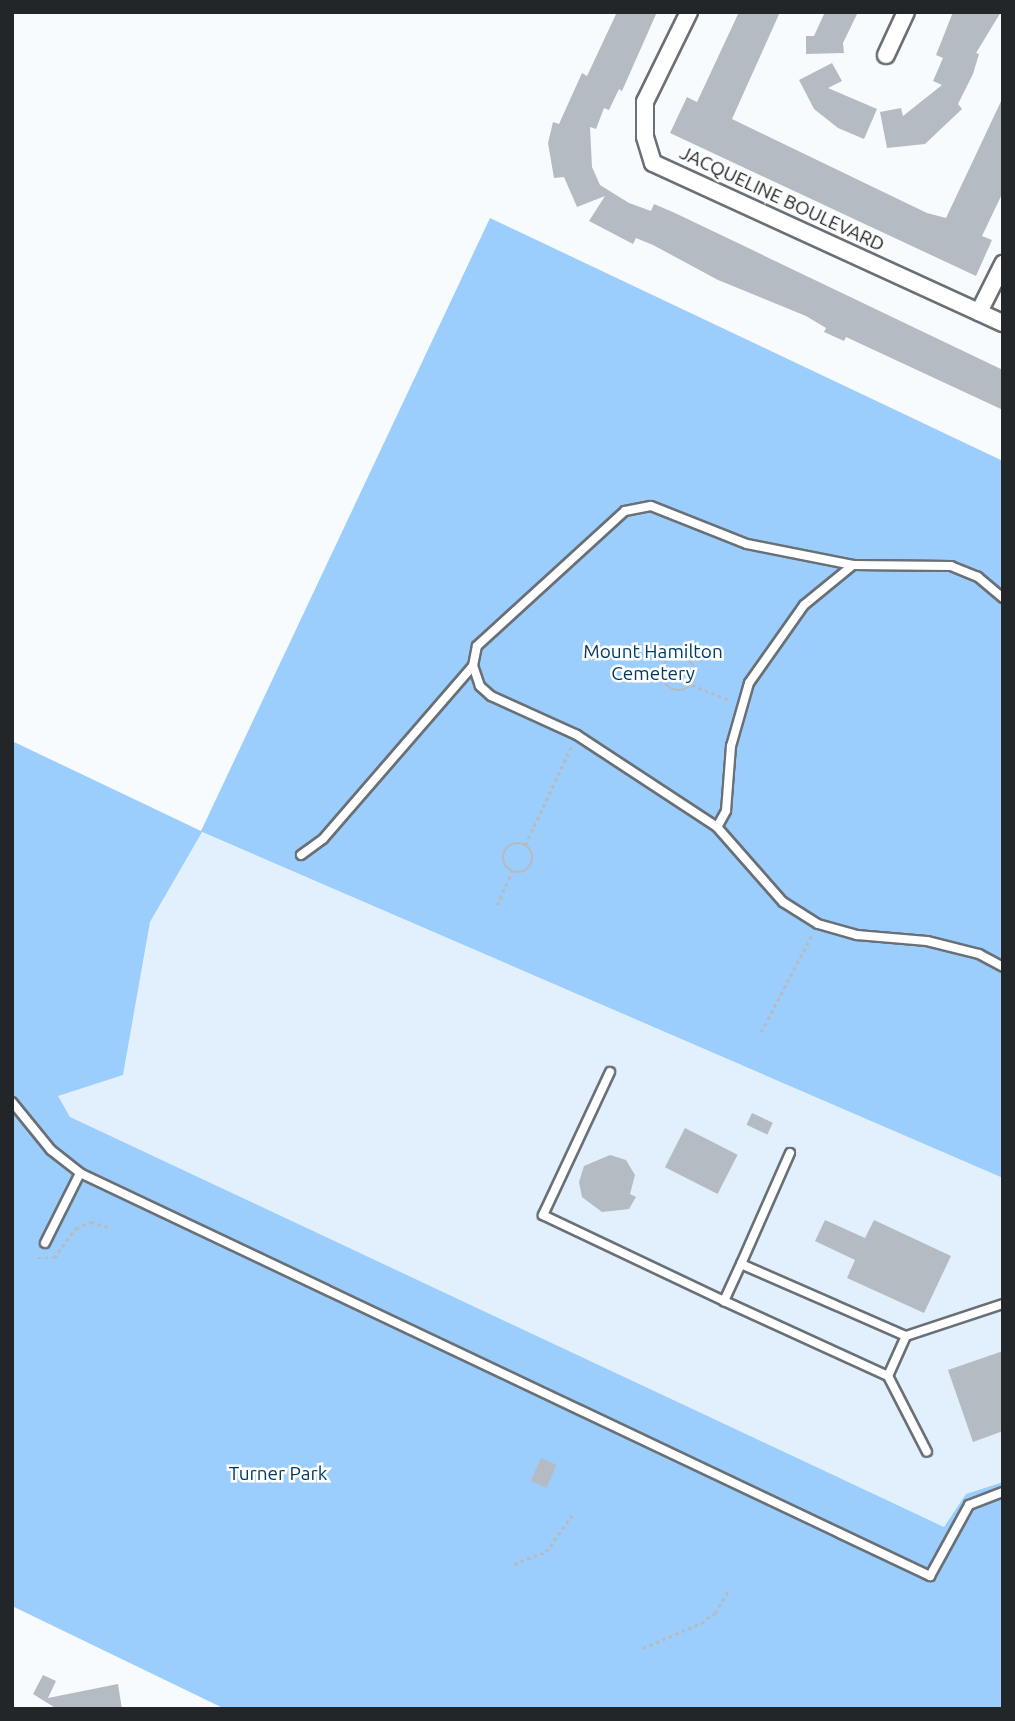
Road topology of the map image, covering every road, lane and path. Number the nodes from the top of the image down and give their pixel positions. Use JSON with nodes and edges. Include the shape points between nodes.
{"nodes":[{"id":1,"x":689,"y":12,"type":"edge"},
{"id":2,"x":906,"y":12,"type":"edge"},
{"id":3,"x":886,"y":55,"type":"dead end"},
{"id":4,"x":1003,"y":264,"type":"edge"},
{"id":5,"x":979,"y":312,"type":"junction"},
{"id":6,"x":1003,"y":323,"type":"edge"},
{"id":7,"x":853,"y":565,"type":"junction"},
{"id":8,"x":1003,"y":597,"type":"edge"},
{"id":9,"x":473,"y":666,"type":"junction"},
{"id":10,"x":692,"y":684,"type":"junction"},
{"id":11,"x":741,"y":706,"type":"junction"},
{"id":12,"x":577,"y":735,"type":"junction"},
{"id":13,"x":717,"y":827,"type":"junction"},
{"id":14,"x":525,"y":845,"type":"junction"},
{"id":15,"x":301,"y":855,"type":"dead end"},
{"id":16,"x":512,"y":872,"type":"junction"},
{"id":17,"x":497,"y":905,"type":"dead end"},
{"id":18,"x":818,"y":923,"type":"junction"},
{"id":19,"x":1003,"y":967,"type":"edge"},
{"id":20,"x":761,"y":1032,"type":"dead end"},
{"id":21,"x":610,"y":1072,"type":"dead end"},
{"id":22,"x":12,"y":1102,"type":"edge"},
{"id":23,"x":790,"y":1153,"type":"dead end"},
{"id":24,"x":80,"y":1173,"type":"junction"},
{"id":25,"x":108,"y":1227,"type":"dead end"},
{"id":26,"x":45,"y":1243,"type":"dead end"},
{"id":27,"x":38,"y":1258,"type":"dead end"},
{"id":28,"x":741,"y":1264,"type":"junction"},
{"id":29,"x":724,"y":1301,"type":"junction"},
{"id":30,"x":1003,"y":1304,"type":"edge"},
{"id":31,"x":906,"y":1336,"type":"junction"},
{"id":32,"x":888,"y":1376,"type":"junction"},
{"id":33,"x":928,"y":1452,"type":"dead end"},
{"id":34,"x":1003,"y":1492,"type":"edge"},
{"id":35,"x":572,"y":1515,"type":"dead end"},
{"id":36,"x":514,"y":1564,"type":"dead end"},
{"id":37,"x":729,"y":1590,"type":"dead end"},
{"id":38,"x":643,"y":1648,"type":"dead end"}],
"edges":[{"from":1,"to":5,"type":"street","name":"JACQUELINE BOULEVARD","via":[[645,102],[645,136],[653,163]]},
{"from":2,"to":3,"type":"street"},
{"from":4,"to":5,"type":"street"},
{"from":5,"to":6,"type":"street","name":"JACQUELINE BOULEVARD"},
{"from":7,"to":8,"type":"lane","via":[[951,566],[978,577]]},
{"from":7,"to":9,"type":"lane","via":[[747,544],[651,506],[625,512],[477,646]]},
{"from":7,"to":11,"type":"lane","via":[[804,605],[780,633],[749,683]]},
{"from":9,"to":12,"type":"lane","via":[[480,686],[491,695]]},
{"from":9,"to":15,"type":"lane","via":[[323,839]]},
{"from":10,"to":10,"type":"path","via":[[696,669],[690,660],[680,656],[665,663],[662,680],[670,689],[682,691]]},
{"from":10,"to":11,"type":"path"},
{"from":11,"to":13,"type":"lane","via":[[729,758],[726,811]]},
{"from":12,"to":13,"type":"lane"},
{"from":12,"to":14,"type":"path"},
{"from":13,"to":18,"type":"lane","via":[[783,902]]},
{"from":14,"to":16,"type":"path","via":[[506,849],[505,864]]},
{"from":14,"to":16,"type":"path","via":[[532,851],[532,865],[526,872]]},
{"from":16,"to":17,"type":"path"},
{"from":18,"to":19,"type":"lane","via":[[857,935],[927,941],[979,954]]},
{"from":18,"to":20,"type":"path"},
{"from":21,"to":29,"type":"lane","via":[[543,1214]]},
{"from":22,"to":24,"type":"lane","via":[[51,1150]]},
{"from":23,"to":28,"type":"lane"},
{"from":24,"to":26,"type":"lane"},
{"from":24,"to":34,"type":"lane","via":[[930,1576],[969,1505]]},
{"from":25,"to":27,"type":"path","via":[[91,1222],[76,1228],[54,1258]]},
{"from":28,"to":29,"type":"lane"},
{"from":28,"to":31,"type":"lane"},
{"from":29,"to":32,"type":"lane"},
{"from":30,"to":31,"type":"lane"},
{"from":31,"to":32,"type":"lane"},
{"from":32,"to":33,"type":"lane"},
{"from":35,"to":36,"type":"path","via":[[546,1552]]},
{"from":37,"to":38,"type":"path","via":[[715,1612],[701,1623]]}]}
